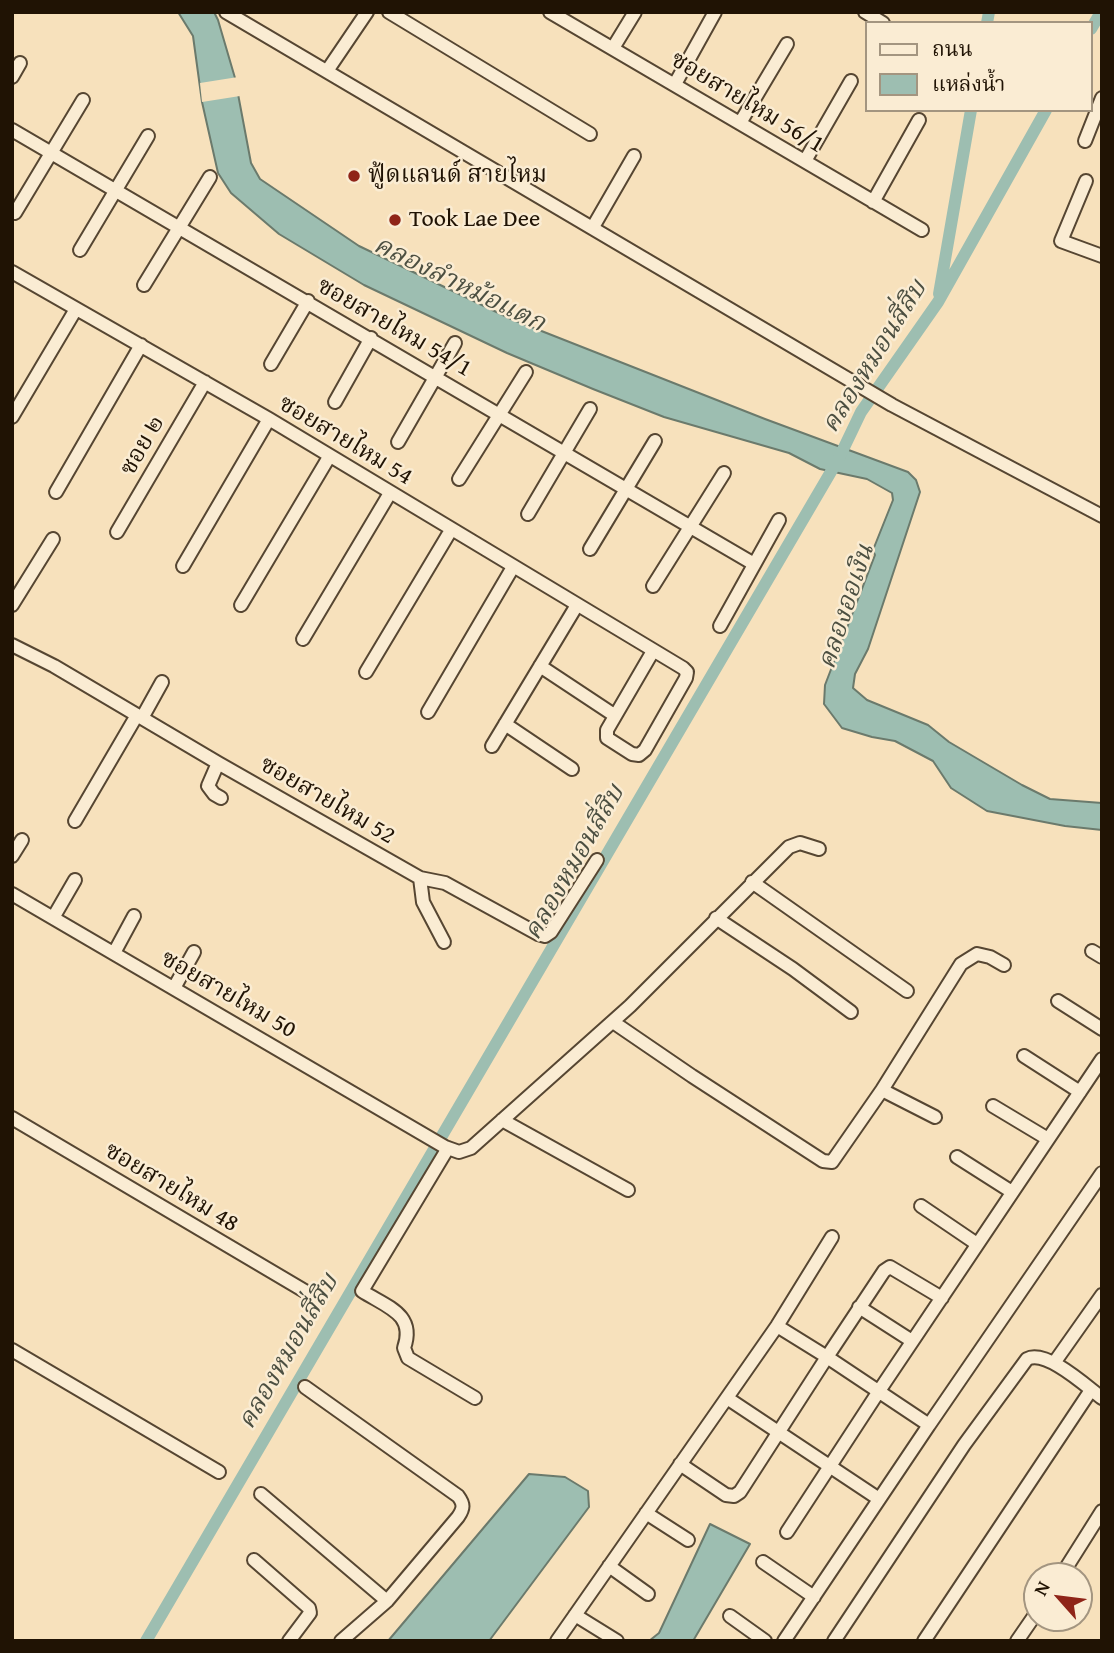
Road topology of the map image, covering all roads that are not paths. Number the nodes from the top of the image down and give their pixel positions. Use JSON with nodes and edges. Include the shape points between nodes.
{"nodes":[{"id":1,"x":226,"y":12,"type":"edge"},
{"id":2,"x":368,"y":12,"type":"edge"},
{"id":3,"x":389,"y":12,"type":"edge"},
{"id":4,"x":550,"y":12,"type":"edge"},
{"id":5,"x":635,"y":12,"type":"edge"},
{"id":6,"x":715,"y":12,"type":"edge"},
{"id":7,"x":787,"y":44,"type":"dead end"},
{"id":8,"x":613,"y":48,"type":"junction"},
{"id":9,"x":20,"y":63,"type":"dead end"},
{"id":10,"x":327,"y":71,"type":"junction"},
{"id":11,"x":12,"y":77,"type":"edge"},
{"id":12,"x":851,"y":81,"type":"dead end"},
{"id":13,"x":675,"y":85,"type":"junction"},
{"id":14,"x":1102,"y":98,"type":"edge"},
{"id":15,"x":83,"y":100,"type":"dead end"},
{"id":16,"x":919,"y":120,"type":"dead end"},
{"id":17,"x":740,"y":123,"type":"junction"},
{"id":18,"x":12,"y":130,"type":"edge"},
{"id":19,"x":590,"y":134,"type":"dead end"},
{"id":20,"x":148,"y":136,"type":"dead end"},
{"id":21,"x":1085,"y":141,"type":"dead end"},
{"id":22,"x":52,"y":153,"type":"junction"},
{"id":23,"x":634,"y":156,"type":"dead end"},
{"id":24,"x":805,"y":161,"type":"junction"},
{"id":25,"x":210,"y":177,"type":"dead end"},
{"id":26,"x":1086,"y":181,"type":"dead end"},
{"id":27,"x":116,"y":190,"type":"junction"},
{"id":28,"x":873,"y":202,"type":"junction"},
{"id":29,"x":15,"y":213,"type":"dead end"},
{"id":30,"x":179,"y":227,"type":"junction"},
{"id":31,"x":593,"y":228,"type":"junction"},
{"id":32,"x":922,"y":230,"type":"dead end"},
{"id":33,"x":80,"y":250,"type":"dead end"},
{"id":34,"x":1102,"y":256,"type":"edge"},
{"id":35,"x":12,"y":272,"type":"edge"},
{"id":36,"x":144,"y":285,"type":"dead end"},
{"id":37,"x":308,"y":301,"type":"junction"},
{"id":38,"x":76,"y":309,"type":"junction"},
{"id":39,"x":370,"y":338,"type":"junction"},
{"id":40,"x":455,"y":343,"type":"dead end"},
{"id":41,"x":141,"y":345,"type":"junction"},
{"id":42,"x":271,"y":364,"type":"dead end"},
{"id":43,"x":526,"y":372,"type":"dead end"},
{"id":44,"x":436,"y":377,"type":"junction"},
{"id":45,"x":205,"y":382,"type":"junction"},
{"id":46,"x":335,"y":402,"type":"dead end"},
{"id":47,"x":590,"y":409,"type":"dead end"},
{"id":48,"x":499,"y":414,"type":"junction"},
{"id":49,"x":12,"y":417,"type":"edge"},
{"id":50,"x":269,"y":419,"type":"junction"},
{"id":51,"x":655,"y":441,"type":"dead end"},
{"id":52,"x":398,"y":442,"type":"dead end"},
{"id":53,"x":565,"y":453,"type":"junction"},
{"id":54,"x":329,"y":457,"type":"junction"},
{"id":55,"x":724,"y":473,"type":"dead end"},
{"id":56,"x":459,"y":479,"type":"dead end"},
{"id":57,"x":626,"y":489,"type":"junction"},
{"id":58,"x":55,"y":492,"type":"dead end"},
{"id":59,"x":390,"y":493,"type":"junction"},
{"id":60,"x":528,"y":514,"type":"dead end"},
{"id":61,"x":1102,"y":516,"type":"edge"},
{"id":62,"x":779,"y":520,"type":"dead end"},
{"id":63,"x":690,"y":526,"type":"junction"},
{"id":64,"x":451,"y":530,"type":"junction"},
{"id":65,"x":117,"y":532,"type":"dead end"},
{"id":66,"x":53,"y":539,"type":"dead end"},
{"id":67,"x":590,"y":549,"type":"dead end"},
{"id":68,"x":754,"y":564,"type":"junction"},
{"id":69,"x":183,"y":566,"type":"dead end"},
{"id":70,"x":513,"y":567,"type":"junction"},
{"id":71,"x":653,"y":586,"type":"dead end"},
{"id":72,"x":12,"y":605,"type":"edge"},
{"id":73,"x":241,"y":605,"type":"dead end"},
{"id":74,"x":577,"y":605,"type":"junction"},
{"id":75,"x":720,"y":626,"type":"dead end"},
{"id":76,"x":303,"y":639,"type":"dead end"},
{"id":77,"x":12,"y":645,"type":"edge"},
{"id":78,"x":653,"y":651,"type":"junction"},
{"id":79,"x":540,"y":666,"type":"junction"},
{"id":80,"x":366,"y":673,"type":"dead end"},
{"id":81,"x":162,"y":682,"type":"dead end"},
{"id":82,"x":428,"y":712,"type":"dead end"},
{"id":83,"x":614,"y":715,"type":"junction"},
{"id":84,"x":139,"y":717,"type":"junction"},
{"id":85,"x":505,"y":724,"type":"junction"},
{"id":86,"x":492,"y":746,"type":"dead end"},
{"id":87,"x":218,"y":763,"type":"junction"},
{"id":88,"x":572,"y":769,"type":"dead end"},
{"id":89,"x":221,"y":798,"type":"dead end"},
{"id":90,"x":75,"y":821,"type":"dead end"},
{"id":91,"x":22,"y":840,"type":"dead end"},
{"id":92,"x":819,"y":849,"type":"dead end"},
{"id":93,"x":12,"y":856,"type":"edge"},
{"id":94,"x":597,"y":860,"type":"dead end"},
{"id":95,"x":421,"y":878,"type":"junction"},
{"id":96,"x":75,"y":880,"type":"dead end"},
{"id":97,"x":752,"y":881,"type":"junction"},
{"id":98,"x":12,"y":894,"type":"edge"},
{"id":99,"x":134,"y":916,"type":"dead end"},
{"id":100,"x":53,"y":918,"type":"junction"},
{"id":101,"x":716,"y":918,"type":"junction"},
{"id":102,"x":443,"y":942,"type":"dead end"},
{"id":103,"x":114,"y":953,"type":"junction"},
{"id":104,"x":194,"y":953,"type":"dead end"},
{"id":105,"x":1004,"y":965,"type":"dead end"},
{"id":106,"x":174,"y":988,"type":"junction"},
{"id":107,"x":907,"y":991,"type":"dead end"},
{"id":108,"x":1058,"y":1001,"type":"dead end"},
{"id":109,"x":851,"y":1012,"type":"dead end"},
{"id":110,"x":613,"y":1022,"type":"junction"},
{"id":111,"x":1102,"y":1029,"type":"edge"},
{"id":112,"x":1024,"y":1056,"type":"dead end"},
{"id":113,"x":1102,"y":1059,"type":"edge"},
{"id":114,"x":882,"y":1090,"type":"junction"},
{"id":115,"x":1080,"y":1092,"type":"junction"},
{"id":116,"x":993,"y":1106,"type":"dead end"},
{"id":117,"x":935,"y":1116,"type":"dead end"},
{"id":118,"x":12,"y":1118,"type":"edge"},
{"id":119,"x":502,"y":1120,"type":"junction"},
{"id":120,"x":1048,"y":1139,"type":"junction"},
{"id":121,"x":447,"y":1147,"type":"junction"},
{"id":122,"x":957,"y":1157,"type":"dead end"},
{"id":123,"x":1102,"y":1172,"type":"edge"},
{"id":124,"x":628,"y":1190,"type":"dead end"},
{"id":125,"x":1012,"y":1192,"type":"junction"},
{"id":126,"x":921,"y":1206,"type":"dead end"},
{"id":127,"x":832,"y":1237,"type":"dead end"},
{"id":128,"x":977,"y":1244,"type":"junction"},
{"id":129,"x":308,"y":1293,"type":"dead end"},
{"id":130,"x":1102,"y":1295,"type":"edge"},
{"id":131,"x":942,"y":1298,"type":"junction"},
{"id":132,"x":859,"y":1307,"type":"junction"},
{"id":133,"x":777,"y":1326,"type":"junction"},
{"id":134,"x":912,"y":1341,"type":"junction"},
{"id":135,"x":12,"y":1350,"type":"edge"},
{"id":136,"x":827,"y":1357,"type":"junction"},
{"id":137,"x":1054,"y":1363,"type":"junction"},
{"id":138,"x":305,"y":1387,"type":"dead end"},
{"id":139,"x":879,"y":1391,"type":"junction"},
{"id":140,"x":1097,"y":1394,"type":"edge"},
{"id":141,"x":475,"y":1398,"type":"dead end"},
{"id":142,"x":727,"y":1398,"type":"junction"},
{"id":143,"x":929,"y":1425,"type":"junction"},
{"id":144,"x":777,"y":1433,"type":"junction"},
{"id":145,"x":680,"y":1464,"type":"junction"},
{"id":146,"x":829,"y":1467,"type":"junction"},
{"id":147,"x":219,"y":1472,"type":"dead end"},
{"id":148,"x":261,"y":1494,"type":"dead end"},
{"id":149,"x":879,"y":1499,"type":"junction"},
{"id":150,"x":1102,"y":1511,"type":"edge"},
{"id":151,"x":646,"y":1513,"type":"junction"},
{"id":152,"x":787,"y":1532,"type":"dead end"},
{"id":153,"x":688,"y":1540,"type":"dead end"},
{"id":154,"x":254,"y":1560,"type":"dead end"},
{"id":155,"x":763,"y":1562,"type":"dead end"},
{"id":156,"x":1070,"y":1562,"type":"edge"},
{"id":157,"x":609,"y":1566,"type":"junction"},
{"id":158,"x":648,"y":1594,"type":"dead end"},
{"id":159,"x":814,"y":1597,"type":"junction"},
{"id":160,"x":387,"y":1601,"type":"junction"},
{"id":161,"x":575,"y":1615,"type":"junction"},
{"id":162,"x":730,"y":1616,"type":"dead end"},
{"id":163,"x":289,"y":1641,"type":"edge"},
{"id":164,"x":341,"y":1641,"type":"edge"},
{"id":165,"x":557,"y":1641,"type":"edge"},
{"id":166,"x":617,"y":1641,"type":"edge"},
{"id":167,"x":765,"y":1641,"type":"edge"},
{"id":168,"x":784,"y":1641,"type":"edge"},
{"id":169,"x":834,"y":1641,"type":"edge"},
{"id":170,"x":924,"y":1641,"type":"edge"}],
"edges":[{"from":1,"to":10,"type":"street"},
{"from":2,"to":10,"type":"street"},
{"from":3,"to":19,"type":"street"},
{"from":4,"to":8,"type":"street","name":"ซอยสายไหม 56/1"},
{"from":5,"to":8,"type":"street"},
{"from":6,"to":13,"type":"street"},
{"from":7,"to":17,"type":"street"},
{"from":8,"to":13,"type":"street","name":"ซอยสายไหม 56/1"},
{"from":9,"to":11,"type":"street"},
{"from":10,"to":31,"type":"street"},
{"from":12,"to":24,"type":"street"},
{"from":13,"to":17,"type":"street","name":"ซอยสายไหม 56/1"},
{"from":14,"to":21,"type":"street"},
{"from":15,"to":22,"type":"street"},
{"from":16,"to":28,"type":"street"},
{"from":17,"to":24,"type":"street","name":"ซอยสายไหม 56/1"},
{"from":18,"to":22,"type":"street","name":"ซอยสายไหม 54/1"},
{"from":20,"to":27,"type":"street"},
{"from":22,"to":27,"type":"street","name":"ซอยสายไหม 54/1"},
{"from":22,"to":29,"type":"street"},
{"from":23,"to":31,"type":"street"},
{"from":24,"to":28,"type":"street","name":"ซอยสายไหม 56/1"},
{"from":25,"to":30,"type":"street"},
{"from":26,"to":34,"type":"street","via":[[1061,241]]},
{"from":27,"to":30,"type":"street","name":"ซอยสายไหม 54/1"},
{"from":27,"to":33,"type":"street"},
{"from":28,"to":32,"type":"street","name":"ซอยสายไหม 56/1"},
{"from":30,"to":36,"type":"street"},
{"from":30,"to":37,"type":"street","name":"ซอยสายไหม 54/1"},
{"from":31,"to":61,"type":"street","via":[[892,405]]},
{"from":35,"to":38,"type":"street","name":"ซอยสายไหม 54"},
{"from":37,"to":39,"type":"street","name":"ซอยสายไหม 54/1"},
{"from":37,"to":42,"type":"street"},
{"from":38,"to":41,"type":"street","name":"ซอยสายไหม 54"},
{"from":38,"to":49,"type":"street"},
{"from":39,"to":44,"type":"street","name":"ซอยสายไหม 54/1"},
{"from":39,"to":46,"type":"street"},
{"from":40,"to":44,"type":"street"},
{"from":41,"to":45,"type":"street","name":"ซอยสายไหม 54"},
{"from":41,"to":58,"type":"street"},
{"from":43,"to":48,"type":"street"},
{"from":44,"to":48,"type":"street","name":"ซอยสายไหม 54/1"},
{"from":44,"to":52,"type":"street"},
{"from":45,"to":50,"type":"street","name":"ซอยสายไหม 54"},
{"from":45,"to":65,"type":"street","name":"ซอย ๒"},
{"from":47,"to":53,"type":"street"},
{"from":48,"to":53,"type":"street","name":"ซอยสายไหม 54/1"},
{"from":48,"to":56,"type":"street"},
{"from":50,"to":54,"type":"street","name":"ซอยสายไหม 54"},
{"from":50,"to":69,"type":"street"},
{"from":51,"to":57,"type":"street"},
{"from":53,"to":57,"type":"street","name":"ซอยสายไหม 54/1"},
{"from":53,"to":60,"type":"street"},
{"from":54,"to":59,"type":"street","name":"ซอยสายไหม 54"},
{"from":54,"to":73,"type":"street"},
{"from":55,"to":63,"type":"street"},
{"from":57,"to":63,"type":"street","name":"ซอยสายไหม 54/1"},
{"from":57,"to":67,"type":"street"},
{"from":59,"to":64,"type":"street","name":"ซอยสายไหม 54"},
{"from":59,"to":76,"type":"street"},
{"from":62,"to":68,"type":"street"},
{"from":63,"to":68,"type":"street","name":"ซอยสายไหม 54/1"},
{"from":63,"to":71,"type":"street"},
{"from":64,"to":70,"type":"street","name":"ซอยสายไหม 54"},
{"from":64,"to":80,"type":"street"},
{"from":66,"to":72,"type":"street"},
{"from":68,"to":75,"type":"street"},
{"from":70,"to":74,"type":"street","name":"ซอยสายไหม 54"},
{"from":70,"to":82,"type":"street"},
{"from":74,"to":78,"type":"street","name":"ซอยสายไหม 54"},
{"from":74,"to":79,"type":"street"},
{"from":77,"to":84,"type":"street","name":"ซอยสายไหม 52"},
{"from":78,"to":83,"type":"street"},
{"from":78,"to":83,"type":"street","name":"ซอยสายไหม 54","via":[[687,672],[639,755],[607,738]]},
{"from":79,"to":83,"type":"street"},
{"from":79,"to":85,"type":"street"},
{"from":81,"to":84,"type":"street"},
{"from":84,"to":87,"type":"street","name":"ซอยสายไหม 52"},
{"from":84,"to":90,"type":"street"},
{"from":85,"to":86,"type":"street"},
{"from":85,"to":88,"type":"street"},
{"from":87,"to":89,"type":"street","via":[[208,786]]},
{"from":87,"to":95,"type":"street","name":"ซอยสายไหม 52"},
{"from":91,"to":93,"type":"street"},
{"from":92,"to":97,"type":"street","via":[[800,843],[789,847]]},
{"from":94,"to":95,"type":"street","name":"ซอยสายไหม 52","via":[[545,936],[445,883]]},
{"from":95,"to":102,"type":"street","via":[[423,902]]},
{"from":96,"to":100,"type":"street"},
{"from":97,"to":101,"type":"street"},
{"from":97,"to":107,"type":"street"},
{"from":98,"to":100,"type":"street","name":"ซอยสายไหม 50"},
{"from":99,"to":103,"type":"street"},
{"from":100,"to":103,"type":"street","name":"ซอยสายไหม 50"},
{"from":101,"to":109,"type":"street"},
{"from":101,"to":110,"type":"street"},
{"from":103,"to":106,"type":"street","name":"ซอยสายไหม 50"},
{"from":104,"to":106,"type":"street"},
{"from":105,"to":114,"type":"street","via":[[977,954],[961,964]]},
{"from":106,"to":121,"type":"street","name":"ซอยสายไหม 50"},
{"from":108,"to":111,"type":"street"},
{"from":110,"to":114,"type":"street","via":[[823,1161],[832,1162],[839,1155]]},
{"from":110,"to":119,"type":"street"},
{"from":112,"to":115,"type":"street"},
{"from":113,"to":115,"type":"street"},
{"from":114,"to":117,"type":"street"},
{"from":115,"to":120,"type":"street"},
{"from":116,"to":120,"type":"street"},
{"from":118,"to":129,"type":"street","name":"ซอยสายไหม 48"},
{"from":119,"to":121,"type":"street","via":[[465,1152]]},
{"from":119,"to":124,"type":"street"},
{"from":120,"to":125,"type":"street"},
{"from":121,"to":141,"type":"street","via":[[362,1291],[402,1316],[407,1324],[404,1354],[408,1358]]},
{"from":122,"to":125,"type":"street"},
{"from":123,"to":143,"type":"street"},
{"from":125,"to":128,"type":"street"},
{"from":126,"to":128,"type":"street"},
{"from":127,"to":133,"type":"street"},
{"from":128,"to":131,"type":"street"},
{"from":130,"to":137,"type":"street"},
{"from":131,"to":132,"type":"street","via":[[890,1267]]},
{"from":131,"to":134,"type":"street"},
{"from":132,"to":134,"type":"street"},
{"from":132,"to":136,"type":"street"},
{"from":133,"to":136,"type":"street"},
{"from":133,"to":142,"type":"street"},
{"from":134,"to":139,"type":"street"},
{"from":135,"to":147,"type":"street"},
{"from":136,"to":139,"type":"street"},
{"from":136,"to":144,"type":"street"},
{"from":137,"to":140,"type":"street"},
{"from":137,"to":169,"type":"street","via":[[1027,1359]]},
{"from":138,"to":160,"type":"street","via":[[463,1503],[458,1517]]},
{"from":139,"to":143,"type":"street"},
{"from":139,"to":146,"type":"street"},
{"from":140,"to":170,"type":"street"},
{"from":142,"to":144,"type":"street"},
{"from":142,"to":145,"type":"street"},
{"from":143,"to":149,"type":"street"},
{"from":144,"to":145,"type":"street","via":[[734,1496]]},
{"from":144,"to":146,"type":"street"},
{"from":145,"to":151,"type":"street"},
{"from":146,"to":149,"type":"street"},
{"from":146,"to":152,"type":"street"},
{"from":148,"to":160,"type":"street"},
{"from":149,"to":159,"type":"street"},
{"from":150,"to":156,"type":"street"},
{"from":151,"to":153,"type":"street"},
{"from":151,"to":157,"type":"street"},
{"from":154,"to":163,"type":"street","via":[[309,1608],[307,1619]]},
{"from":155,"to":159,"type":"street"},
{"from":157,"to":158,"type":"street"},
{"from":157,"to":161,"type":"street"},
{"from":159,"to":168,"type":"street"},
{"from":160,"to":164,"type":"street"},
{"from":161,"to":165,"type":"street"},
{"from":161,"to":166,"type":"street"},
{"from":162,"to":167,"type":"street"}]}
